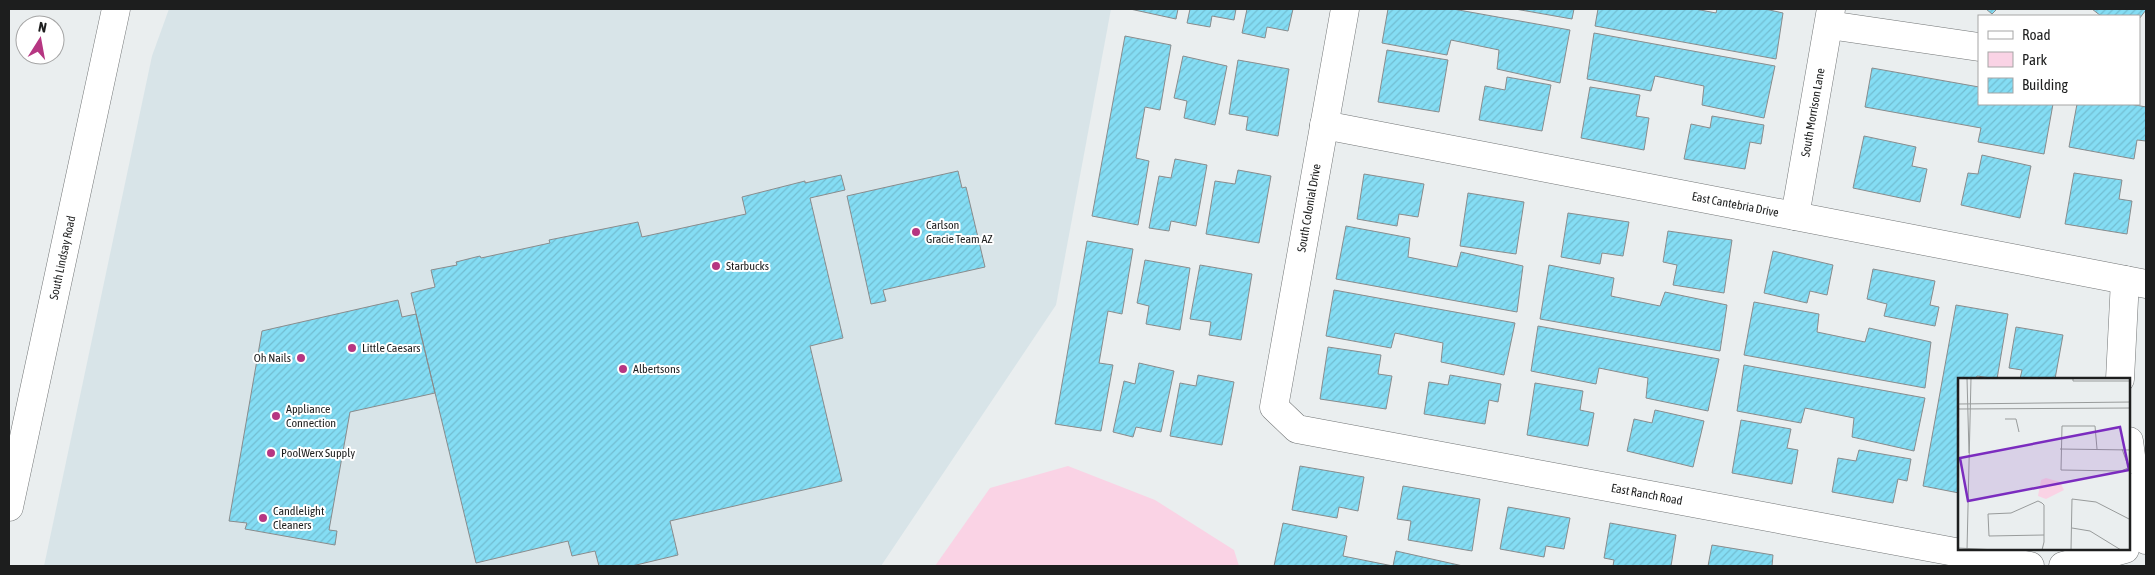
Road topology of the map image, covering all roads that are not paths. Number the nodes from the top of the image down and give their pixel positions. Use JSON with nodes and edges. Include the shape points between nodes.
{"nodes":[{"id":1,"x":116,"y":9,"type":"edge"},
{"id":2,"x":1345,"y":9,"type":"edge"},
{"id":3,"x":1830,"y":17,"type":"edge"},
{"id":4,"x":1978,"y":47,"type":"edge"},
{"id":5,"x":1324,"y":124,"type":"junction"},
{"id":6,"x":1795,"y":216,"type":"junction"},
{"id":7,"x":2136,"y":282,"type":"edge"},
{"id":8,"x":2120,"y":378,"type":"edge"},
{"id":9,"x":1274,"y":407,"type":"joint"},
{"id":10,"x":2130,"y":448,"type":"edge"},
{"id":11,"x":9,"y":507,"type":"edge"},
{"id":12,"x":2146,"y":541,"type":"edge"},
{"id":13,"x":2130,"y":547,"type":"edge"},
{"id":14,"x":2120,"y":550,"type":"edge"},
{"id":15,"x":2030,"y":566,"type":"edge"},
{"id":16,"x":2063,"y":566,"type":"edge"}],
"edges":[{"from":1,"to":11,"type":"street","name":"South Lindsay Road"},
{"from":2,"to":5,"type":"street","name":"South Colonial Drive"},
{"from":3,"to":4,"type":"street"},
{"from":3,"to":6,"type":"street","name":"South Morrison Lane"},
{"from":5,"to":6,"type":"street","name":"East Cantebria Drive"},
{"from":5,"to":9,"type":"street","name":"South Colonial Drive"},
{"from":6,"to":7,"type":"street","name":"East Cantebria Drive"},
{"from":7,"to":8,"type":"street"},
{"from":9,"to":15,"type":"street","name":"East Ranch Road","via":[[1297,429]]},
{"from":10,"to":12,"type":"street"},
{"from":12,"to":13,"type":"street"},
{"from":14,"to":16,"type":"street"}]}
